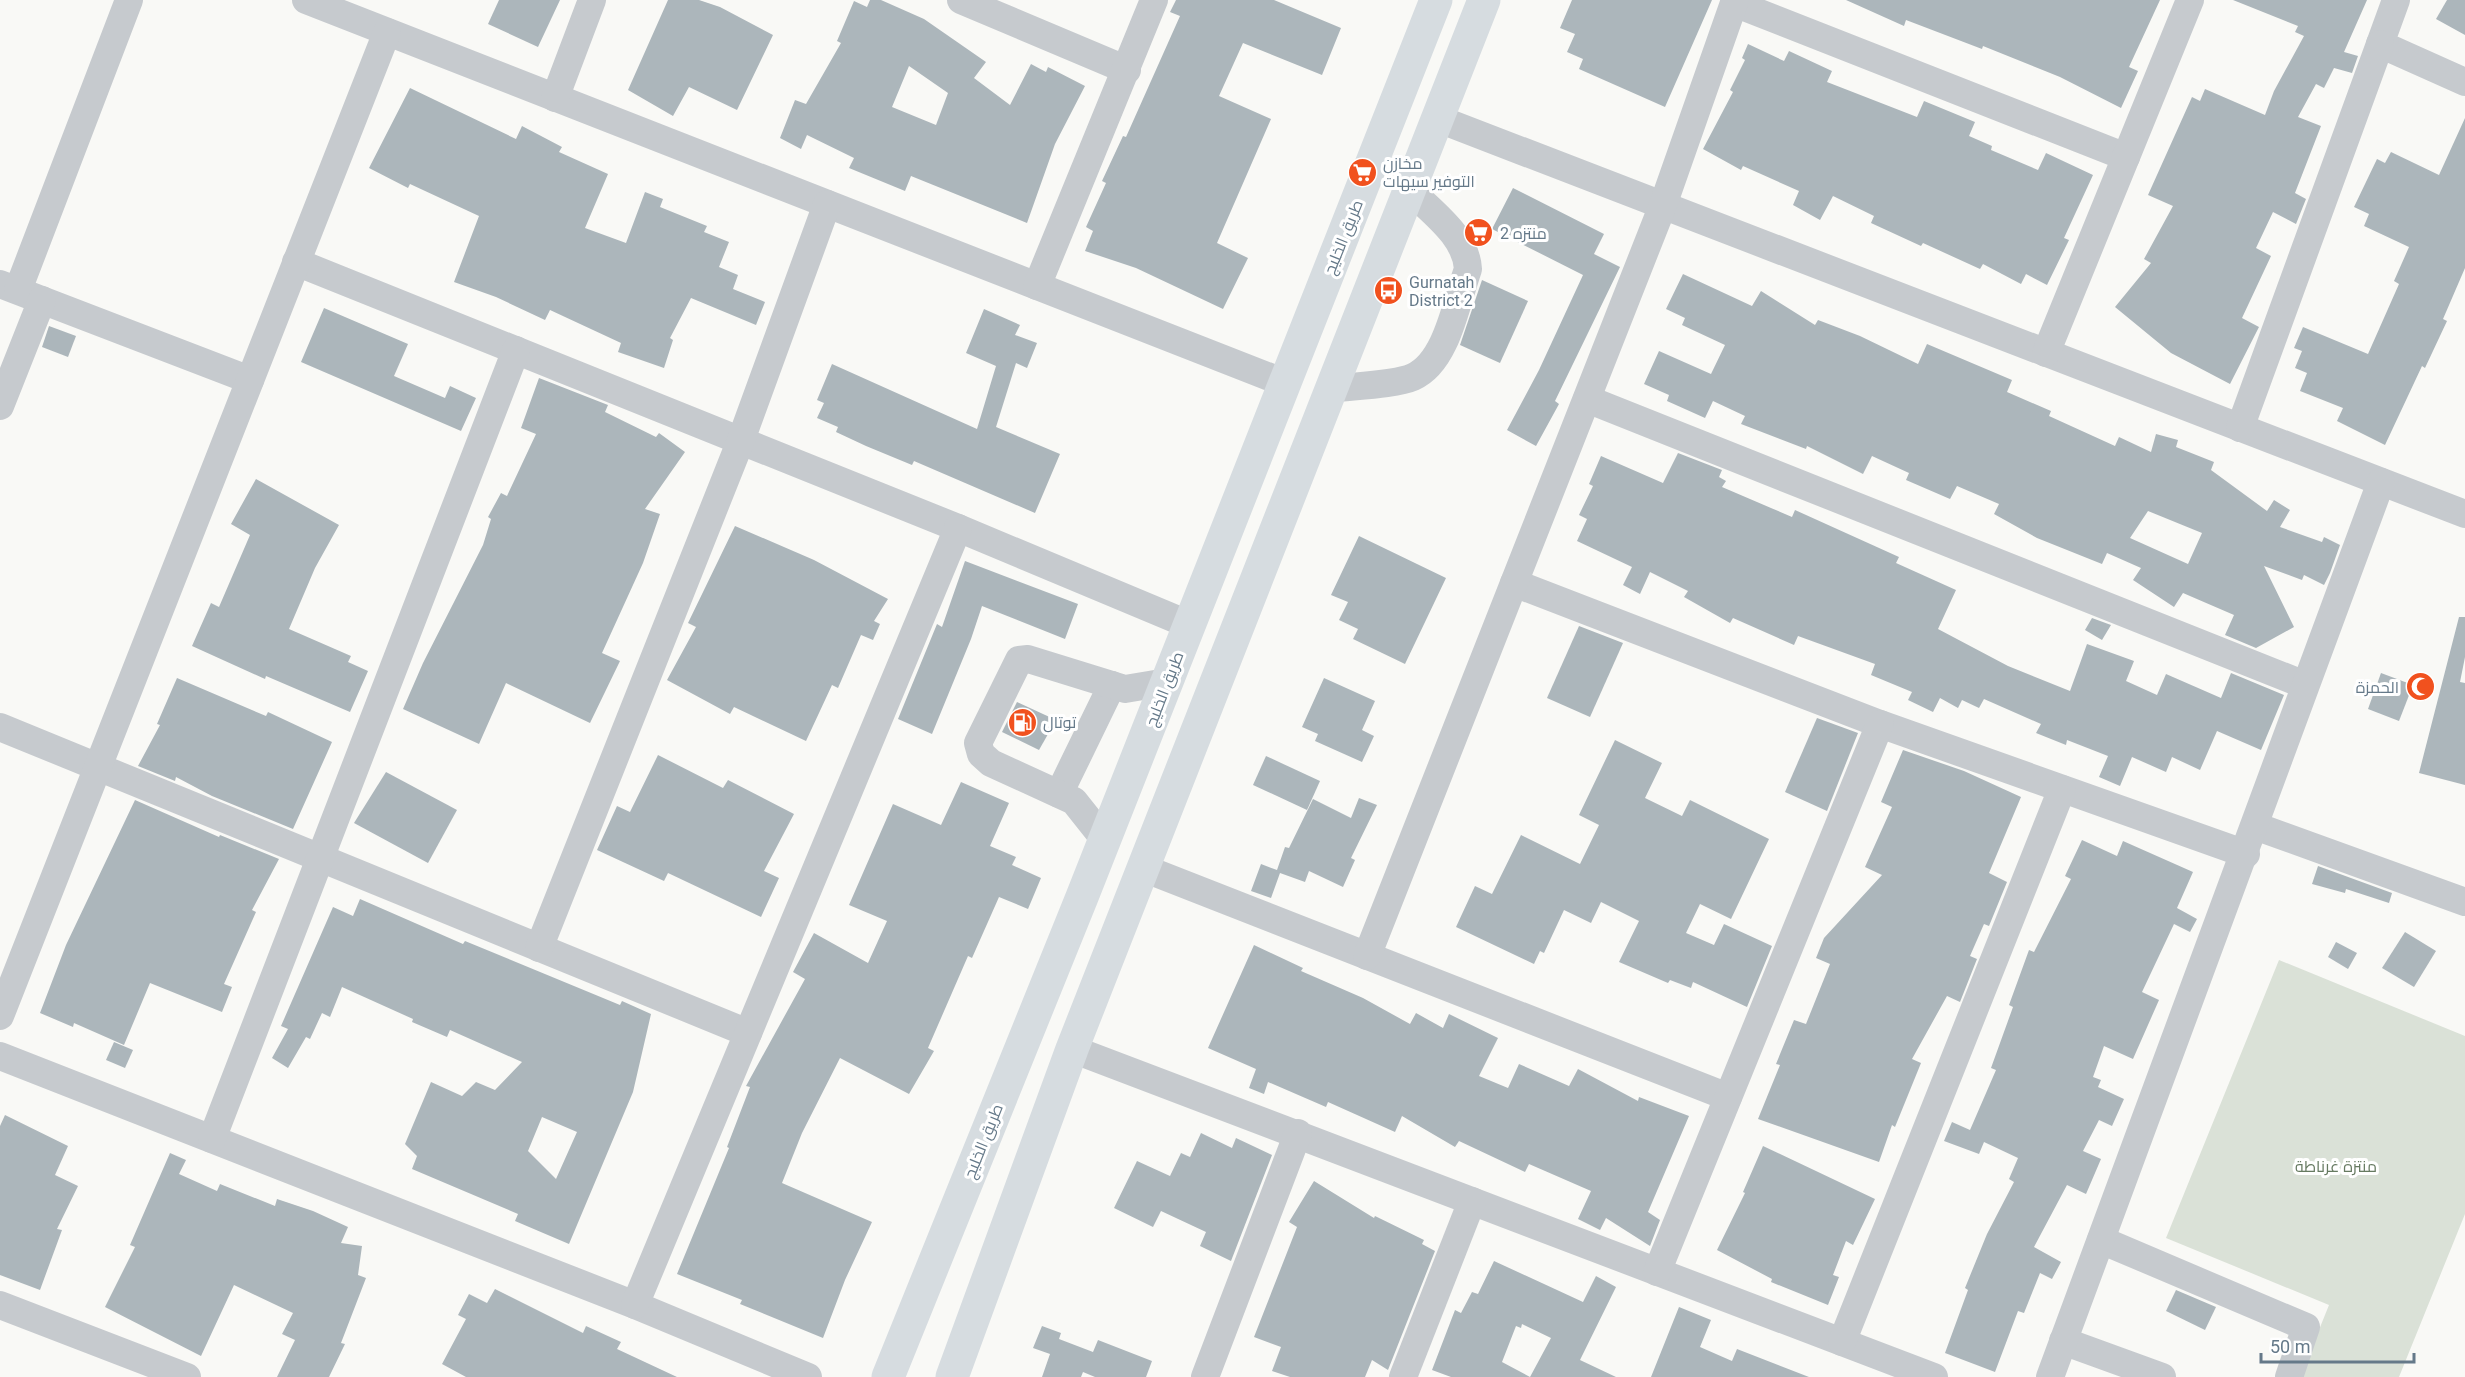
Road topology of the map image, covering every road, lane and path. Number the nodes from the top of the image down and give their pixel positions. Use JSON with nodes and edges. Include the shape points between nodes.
{"nodes":[{"id":1,"x":129,"y":0,"type":"edge"},
{"id":2,"x":306,"y":0,"type":"edge"},
{"id":3,"x":592,"y":0,"type":"edge"},
{"id":4,"x":961,"y":0,"type":"edge"},
{"id":5,"x":1154,"y":0,"type":"edge"},
{"id":6,"x":1436,"y":0,"type":"edge"},
{"id":7,"x":1484,"y":0,"type":"edge"},
{"id":8,"x":2190,"y":0,"type":"edge"},
{"id":9,"x":2396,"y":0,"type":"edge"},
{"id":10,"x":1734,"y":2,"type":"edge"},
{"id":11,"x":387,"y":32,"type":"junction"},
{"id":12,"x":2380,"y":44,"type":"junction"},
{"id":13,"x":1127,"y":70,"type":"junction"},
{"id":14,"x":2465,"y":82,"type":"edge"},
{"id":15,"x":555,"y":98,"type":"junction"},
{"id":16,"x":1437,"y":118,"type":"junction"},
{"id":17,"x":2126,"y":157,"type":"junction"},
{"id":18,"x":1409,"y":189,"type":"junction"},
{"id":19,"x":827,"y":204,"type":"junction"},
{"id":20,"x":1663,"y":205,"type":"junction"},
{"id":21,"x":296,"y":262,"type":"junction"},
{"id":22,"x":1037,"y":286,"type":"junction"},
{"id":23,"x":20,"y":291,"type":"edge"},
{"id":24,"x":516,"y":350,"type":"junction"},
{"id":25,"x":2046,"y":353,"type":"junction"},
{"id":26,"x":250,"y":380,"type":"junction"},
{"id":27,"x":1285,"y":383,"type":"junction"},
{"id":28,"x":1330,"y":389,"type":"junction"},
{"id":29,"x":1587,"y":399,"type":"junction"},
{"id":30,"x":0,"y":406,"type":"edge"},
{"id":31,"x":2240,"y":428,"type":"junction"},
{"id":32,"x":741,"y":440,"type":"junction"},
{"id":33,"x":2382,"y":482,"type":"junction"},
{"id":34,"x":2465,"y":514,"type":"edge"},
{"id":35,"x":958,"y":528,"type":"junction"},
{"id":36,"x":1514,"y":583,"type":"junction"},
{"id":37,"x":1190,"y":625,"type":"junction"},
{"id":38,"x":1167,"y":682,"type":"junction"},
{"id":39,"x":1112,"y":685,"type":"junction"},
{"id":40,"x":2305,"y":685,"type":"junction"},
{"id":41,"x":1880,"y":724,"type":"junction"},
{"id":42,"x":0,"y":727,"type":"edge"},
{"id":43,"x":98,"y":766,"type":"junction"},
{"id":44,"x":2062,"y":789,"type":"junction"},
{"id":45,"x":1059,"y":794,"type":"junction"},
{"id":46,"x":2255,"y":826,"type":"junction"},
{"id":47,"x":1105,"y":840,"type":"junction"},
{"id":48,"x":2246,"y":854,"type":"junction"},
{"id":49,"x":320,"y":858,"type":"junction"},
{"id":50,"x":1143,"y":868,"type":"junction"},
{"id":51,"x":2465,"y":902,"type":"edge"},
{"id":52,"x":539,"y":948,"type":"junction"},
{"id":53,"x":1367,"y":956,"type":"junction"},
{"id":54,"x":0,"y":1016,"type":"edge"},
{"id":55,"x":748,"y":1033,"type":"junction"},
{"id":56,"x":1072,"y":1049,"type":"junction"},
{"id":57,"x":0,"y":1056,"type":"edge"},
{"id":58,"x":1728,"y":1097,"type":"junction"},
{"id":59,"x":1298,"y":1133,"type":"junction"},
{"id":60,"x":212,"y":1139,"type":"junction"},
{"id":61,"x":1472,"y":1201,"type":"junction"},
{"id":62,"x":2101,"y":1240,"type":"junction"},
{"id":63,"x":1657,"y":1272,"type":"junction"},
{"id":64,"x":0,"y":1305,"type":"edge"},
{"id":65,"x":634,"y":1305,"type":"junction"},
{"id":66,"x":2063,"y":1341,"type":"junction"},
{"id":67,"x":1842,"y":1342,"type":"junction"},
{"id":68,"x":123,"y":1366,"type":"edge"},
{"id":69,"x":187,"y":1377,"type":"edge"},
{"id":70,"x":808,"y":1377,"type":"edge"},
{"id":71,"x":888,"y":1377,"type":"edge"},
{"id":72,"x":952,"y":1377,"type":"edge"},
{"id":73,"x":1205,"y":1377,"type":"edge"},
{"id":74,"x":1403,"y":1377,"type":"edge"},
{"id":75,"x":1934,"y":1377,"type":"edge"},
{"id":76,"x":2050,"y":1377,"type":"edge"},
{"id":77,"x":2162,"y":1377,"type":"edge"},
{"id":78,"x":2289,"y":1377,"type":"edge"}],
"edges":[{"from":1,"to":23,"type":"street"},
{"from":2,"to":11,"type":"street"},
{"from":3,"to":15,"type":"street"},
{"from":4,"to":13,"type":"street"},
{"from":5,"to":13,"type":"street"},
{"from":6,"to":27,"type":"main road","name":"طريق الخليج"},
{"from":7,"to":16,"type":"main road"},
{"from":8,"to":17,"type":"street"},
{"from":9,"to":12,"type":"street"},
{"from":10,"to":17,"type":"street"},
{"from":10,"to":20,"type":"street"},
{"from":11,"to":15,"type":"street"},
{"from":11,"to":21,"type":"street"},
{"from":12,"to":14,"type":"street"},
{"from":12,"to":31,"type":"street"},
{"from":13,"to":22,"type":"street"},
{"from":15,"to":19,"type":"street"},
{"from":16,"to":18,"type":"main road"},
{"from":16,"to":20,"type":"street"},
{"from":17,"to":25,"type":"street"},
{"from":18,"to":28,"type":"main road"},
{"from":18,"to":28,"type":"street","via":[[1460,241],[1467,255],[1468,269],[1439,354],[1429,368],[1411,378]]},
{"from":19,"to":22,"type":"street"},
{"from":19,"to":32,"type":"street"},
{"from":20,"to":25,"type":"street"},
{"from":20,"to":29,"type":"street"},
{"from":21,"to":24,"type":"street"},
{"from":21,"to":26,"type":"street"},
{"from":22,"to":27,"type":"street"},
{"from":23,"to":26,"type":"street"},
{"from":23,"to":30,"type":"street"},
{"from":24,"to":32,"type":"street"},
{"from":24,"to":49,"type":"street"},
{"from":25,"to":31,"type":"street"},
{"from":26,"to":43,"type":"street"},
{"from":27,"to":37,"type":"main road","name":"طريق الخليج"},
{"from":28,"to":50,"type":"main road"},
{"from":29,"to":36,"type":"street"},
{"from":29,"to":40,"type":"street"},
{"from":31,"to":33,"type":"street"},
{"from":32,"to":35,"type":"street"},
{"from":32,"to":52,"type":"street"},
{"from":33,"to":34,"type":"street"},
{"from":33,"to":40,"type":"street"},
{"from":35,"to":37,"type":"street"},
{"from":35,"to":55,"type":"street"},
{"from":36,"to":41,"type":"street"},
{"from":36,"to":53,"type":"street"},
{"from":37,"to":38,"type":"main road","name":"طريق الخليج"},
{"from":38,"to":39,"type":"street","via":[[1125,689]]},
{"from":38,"to":47,"type":"main road","name":"طريق الخليج"},
{"from":39,"to":45,"type":"street"},
{"from":39,"to":45,"type":"street","via":[[1028,659],[1019,660],[1008,681],[978,743],[981,754],[991,763]]},
{"from":40,"to":46,"type":"street"},
{"from":41,"to":44,"type":"street"},
{"from":41,"to":58,"type":"street"},
{"from":42,"to":43,"type":"street"},
{"from":43,"to":49,"type":"street"},
{"from":43,"to":54,"type":"street"},
{"from":44,"to":48,"type":"street"},
{"from":44,"to":67,"type":"street"},
{"from":45,"to":47,"type":"street","via":[[1074,801]]},
{"from":46,"to":48,"type":"street"},
{"from":46,"to":51,"type":"street"},
{"from":47,"to":71,"type":"main road","name":"طريق الخليج"},
{"from":48,"to":62,"type":"street"},
{"from":49,"to":52,"type":"street"},
{"from":49,"to":60,"type":"street"},
{"from":50,"to":53,"type":"street"},
{"from":50,"to":56,"type":"main road"},
{"from":52,"to":55,"type":"street"},
{"from":53,"to":58,"type":"street"},
{"from":55,"to":65,"type":"street"},
{"from":56,"to":59,"type":"street"},
{"from":56,"to":72,"type":"main road"},
{"from":57,"to":60,"type":"street"},
{"from":58,"to":63,"type":"street"},
{"from":59,"to":61,"type":"street"},
{"from":59,"to":73,"type":"street"},
{"from":60,"to":65,"type":"street"},
{"from":61,"to":63,"type":"street"},
{"from":61,"to":74,"type":"street"},
{"from":62,"to":66,"type":"street"},
{"from":62,"to":78,"type":"street","via":[[2306,1328]]},
{"from":63,"to":67,"type":"street"},
{"from":64,"to":68,"type":"street"},
{"from":65,"to":70,"type":"street"},
{"from":66,"to":76,"type":"street"},
{"from":66,"to":77,"type":"street"},
{"from":67,"to":75,"type":"street"},
{"from":68,"to":69,"type":"street"}]}
